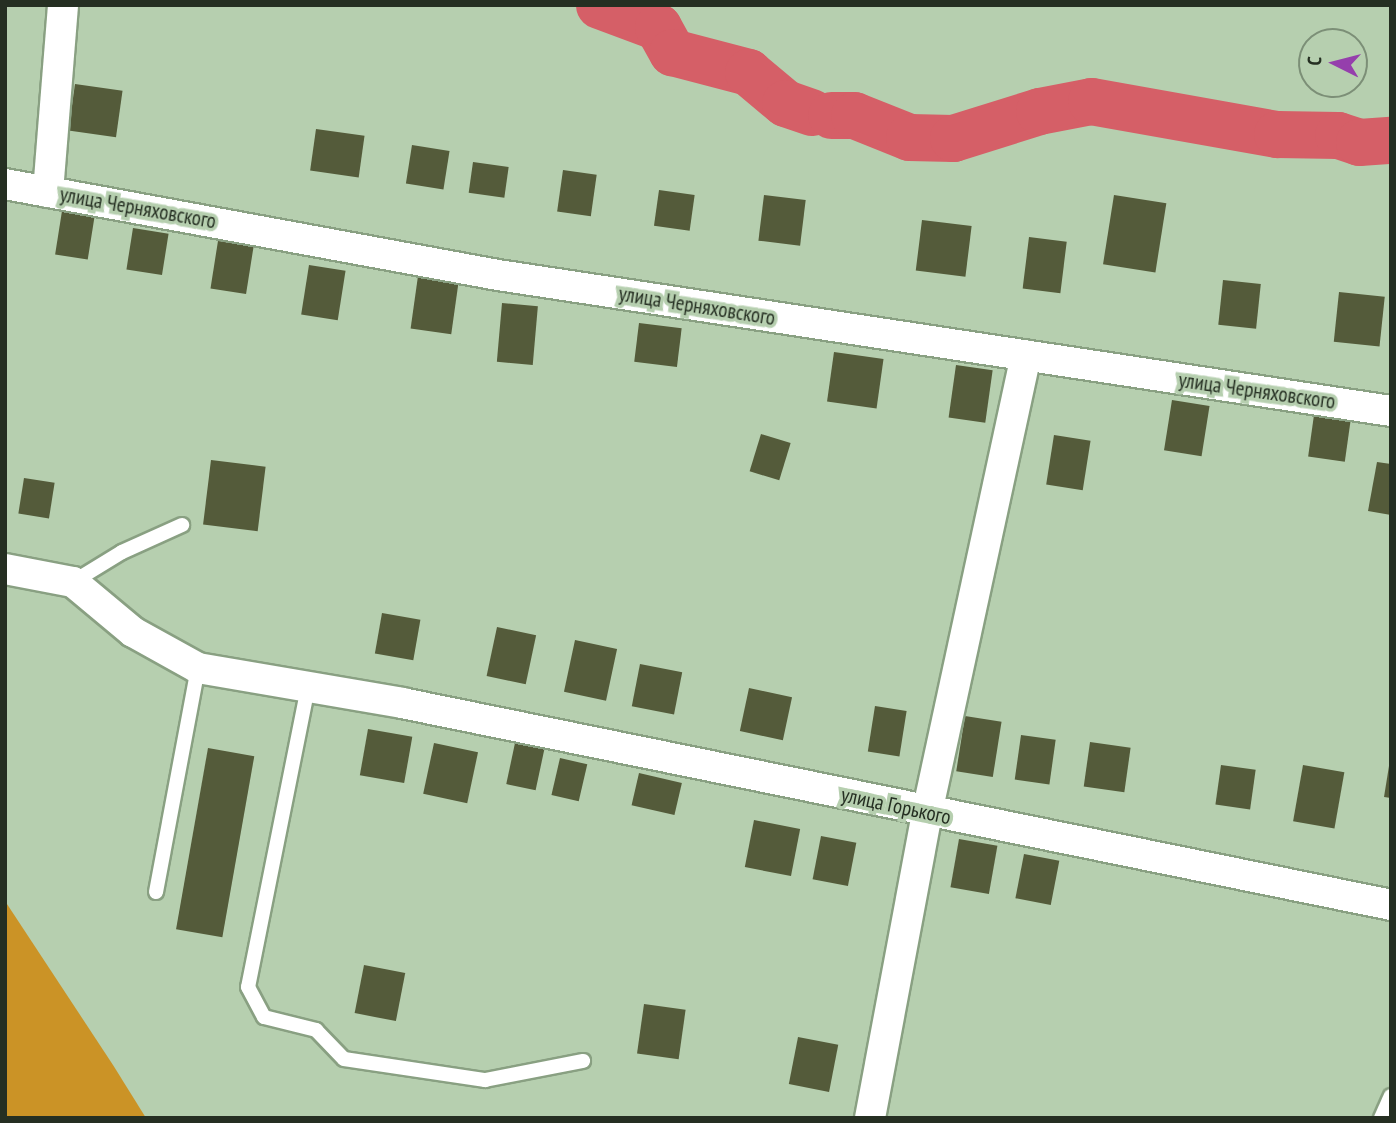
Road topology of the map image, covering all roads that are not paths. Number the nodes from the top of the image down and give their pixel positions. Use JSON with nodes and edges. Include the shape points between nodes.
{"nodes":[{"id":1,"x":63,"y":5,"type":"edge"},
{"id":2,"x":5,"y":184,"type":"edge"},
{"id":3,"x":48,"y":192,"type":"junction"},
{"id":4,"x":1026,"y":356,"type":"junction"},
{"id":5,"x":1391,"y":411,"type":"edge"},
{"id":6,"x":182,"y":525,"type":"dead end"},
{"id":7,"x":5,"y":569,"type":"edge"},
{"id":8,"x":72,"y":582,"type":"junction"},
{"id":9,"x":198,"y":668,"type":"junction"},
{"id":10,"x":309,"y":687,"type":"junction"},
{"id":11,"x":927,"y":813,"type":"junction"},
{"id":12,"x":156,"y":892,"type":"dead end"},
{"id":13,"x":1391,"y":905,"type":"edge"},
{"id":14,"x":583,"y":1060,"type":"dead end"},
{"id":15,"x":1391,"y":1096,"type":"edge"},
{"id":16,"x":870,"y":1118,"type":"edge"},
{"id":17,"x":1381,"y":1118,"type":"edge"}],
"edges":[{"from":1,"to":3,"type":"street"},
{"from":2,"to":3,"type":"street","name":"улица Черняховского"},
{"from":3,"to":4,"type":"street","name":"улица Черняховского","via":[[498,275]]},
{"from":4,"to":5,"type":"street","name":"улица Черняховского"},
{"from":4,"to":11,"type":"street"},
{"from":6,"to":8,"type":"lane","via":[[122,552]]},
{"from":7,"to":8,"type":"street"},
{"from":8,"to":9,"type":"street","name":"улица Горького","via":[[133,632]]},
{"from":9,"to":10,"type":"street","name":"улица Горького"},
{"from":9,"to":12,"type":"lane"},
{"from":10,"to":11,"type":"street","name":"улица Горького"},
{"from":10,"to":14,"type":"lane","via":[[248,987],[264,1017],[316,1030],[344,1059],[485,1080]]},
{"from":11,"to":13,"type":"street","name":"улица Горького"},
{"from":11,"to":16,"type":"street"},
{"from":15,"to":17,"type":"lane"}]}
